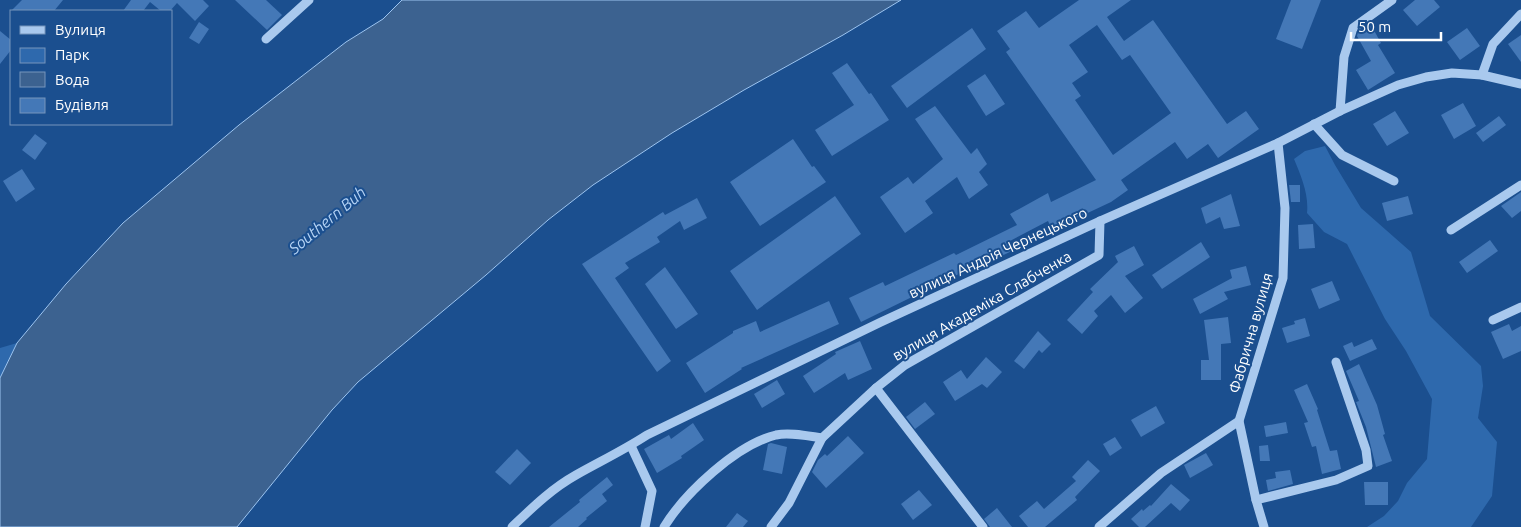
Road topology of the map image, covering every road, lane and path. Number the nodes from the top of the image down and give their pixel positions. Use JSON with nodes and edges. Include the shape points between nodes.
{"nodes":[{"id":1,"x":309,"y":0,"type":"edge"},
{"id":2,"x":1392,"y":0,"type":"edge"},
{"id":3,"x":1521,"y":14,"type":"edge"},
{"id":4,"x":266,"y":39,"type":"dead end"},
{"id":5,"x":1482,"y":75,"type":"junction"},
{"id":6,"x":1521,"y":84,"type":"edge"},
{"id":7,"x":1340,"y":111,"type":"junction"},
{"id":8,"x":1314,"y":124,"type":"junction"},
{"id":9,"x":1278,"y":143,"type":"junction"},
{"id":10,"x":1394,"y":181,"type":"dead end"},
{"id":11,"x":1521,"y":185,"type":"edge"},
{"id":12,"x":1100,"y":221,"type":"junction"},
{"id":13,"x":1450,"y":230,"type":"dead end"},
{"id":14,"x":1521,"y":307,"type":"edge"},
{"id":15,"x":1493,"y":320,"type":"dead end"},
{"id":16,"x":1336,"y":362,"type":"dead end"},
{"id":17,"x":876,"y":388,"type":"junction"},
{"id":18,"x":1239,"y":421,"type":"junction"},
{"id":19,"x":822,"y":438,"type":"junction"},
{"id":20,"x":631,"y":446,"type":"junction"},
{"id":21,"x":1256,"y":500,"type":"junction"},
{"id":22,"x":512,"y":527,"type":"edge"},
{"id":23,"x":645,"y":527,"type":"edge"},
{"id":24,"x":664,"y":527,"type":"edge"},
{"id":25,"x":771,"y":527,"type":"edge"},
{"id":26,"x":982,"y":527,"type":"edge"},
{"id":27,"x":1099,"y":527,"type":"edge"},
{"id":28,"x":1264,"y":527,"type":"edge"}],
"edges":[{"from":1,"to":4,"type":"street"},
{"from":2,"to":7,"type":"street","via":[[1353,28],[1344,57]]},
{"from":3,"to":5,"type":"street","via":[[1493,44]]},
{"from":5,"to":6,"type":"street","name":"вулиця Андрія Чернецького"},
{"from":5,"to":7,"type":"street","name":"вулиця Андрія Чернецького","via":[[1452,73],[1426,77],[1398,85]]},
{"from":7,"to":8,"type":"street","name":"вулиця Андрія Чернецького"},
{"from":8,"to":9,"type":"street","name":"вулиця Андрія Чернецького"},
{"from":8,"to":10,"type":"street","via":[[1342,156]]},
{"from":9,"to":12,"type":"street","name":"вулиця Андрія Чернецького"},
{"from":9,"to":18,"type":"street","name":"Фабрична вулиця","via":[[1285,208],[1282,278]]},
{"from":11,"to":13,"type":"street"},
{"from":12,"to":17,"type":"street","name":"вулиця Академіка Слабченка","via":[[1099,254],[905,365]]},
{"from":12,"to":20,"type":"street","name":"вулиця Андрія Чернецького","via":[[881,322],[647,435]]},
{"from":14,"to":15,"type":"street"},
{"from":16,"to":21,"type":"street","via":[[1366,450],[1368,466],[1336,480]]},
{"from":17,"to":19,"type":"street","name":"вулиця Академіка Слабченка"},
{"from":17,"to":26,"type":"street"},
{"from":18,"to":21,"type":"street","name":"Фабрична вулиця"},
{"from":18,"to":27,"type":"street","via":[[1161,473]]},
{"from":19,"to":24,"type":"street","via":[[776,435],[746,448],[701,482]]},
{"from":19,"to":25,"type":"street","name":"вулиця Академіка Слабченка","via":[[789,503]]},
{"from":20,"to":22,"type":"street","name":"вулиця Андрія Чернецького","via":[[574,476],[541,499]]},
{"from":20,"to":23,"type":"street","via":[[652,491]]},
{"from":21,"to":28,"type":"street","name":"Фабрична вулиця"}]}
